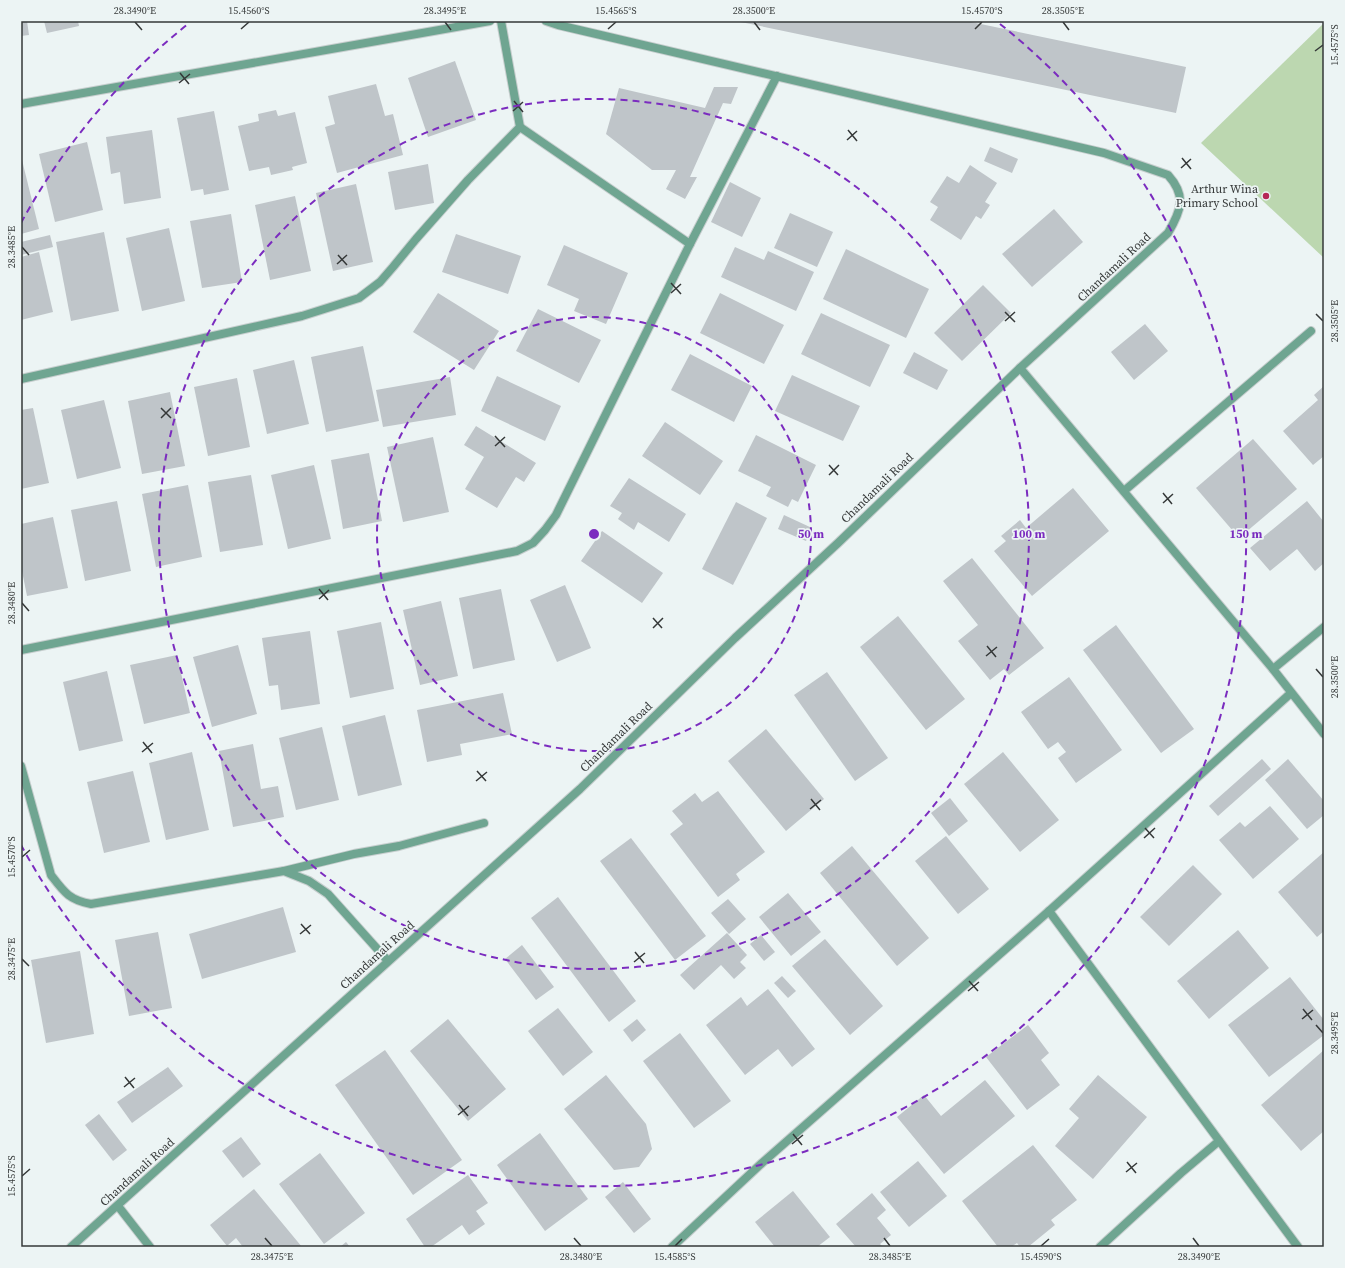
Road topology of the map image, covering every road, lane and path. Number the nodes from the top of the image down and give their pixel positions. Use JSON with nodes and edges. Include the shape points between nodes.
{"nodes":[{"id":1,"x":490,"y":21,"type":"edge"},
{"id":2,"x":501,"y":21,"type":"edge"},
{"id":3,"x":546,"y":21,"type":"edge"},
{"id":4,"x":776,"y":76,"type":"junction"},
{"id":5,"x":21,"y":104,"type":"edge"},
{"id":6,"x":520,"y":127,"type":"junction"},
{"id":7,"x":690,"y":244,"type":"junction"},
{"id":8,"x":1312,"y":332,"type":"dead end"},
{"id":9,"x":1020,"y":368,"type":"junction"},
{"id":10,"x":21,"y":379,"type":"edge"},
{"id":11,"x":1124,"y":491,"type":"junction"},
{"id":12,"x":1324,"y":627,"type":"edge"},
{"id":13,"x":21,"y":650,"type":"edge"},
{"id":14,"x":1273,"y":670,"type":"junction"},
{"id":15,"x":1291,"y":693,"type":"junction"},
{"id":16,"x":1324,"y":734,"type":"edge"},
{"id":17,"x":21,"y":766,"type":"edge"},
{"id":18,"x":484,"y":823,"type":"dead end"},
{"id":19,"x":284,"y":871,"type":"junction"},
{"id":20,"x":1049,"y":911,"type":"junction"},
{"id":21,"x":388,"y":961,"type":"junction"},
{"id":22,"x":1219,"y":1141,"type":"junction"},
{"id":23,"x":118,"y":1206,"type":"junction"},
{"id":24,"x":71,"y":1247,"type":"edge"},
{"id":25,"x":150,"y":1247,"type":"edge"},
{"id":26,"x":672,"y":1247,"type":"edge"},
{"id":27,"x":1100,"y":1247,"type":"edge"},
{"id":28,"x":1298,"y":1247,"type":"edge"}],
"edges":[{"from":1,"to":5,"type":"street"},
{"from":2,"to":6,"type":"street"},
{"from":3,"to":4,"type":"street","name":"Chandamali Road"},
{"from":4,"to":7,"type":"street"},
{"from":4,"to":9,"type":"street","name":"Chandamali Road","via":[[1104,153],[1168,175],[1175,182],[1181,198],[1178,216],[1168,233]]},
{"from":6,"to":7,"type":"street"},
{"from":6,"to":10,"type":"street","via":[[468,180],[384,277],[359,298],[302,316]]},
{"from":7,"to":13,"type":"street","via":[[556,515],[533,543],[517,551]]},
{"from":8,"to":11,"type":"street"},
{"from":9,"to":11,"type":"street"},
{"from":9,"to":21,"type":"street","name":"Chandamali Road","via":[[580,788]]},
{"from":11,"to":14,"type":"street"},
{"from":12,"to":14,"type":"street"},
{"from":14,"to":15,"type":"street"},
{"from":15,"to":16,"type":"street"},
{"from":15,"to":20,"type":"street"},
{"from":17,"to":19,"type":"street","via":[[51,875],[70,897],[80,902],[91,904]]},
{"from":18,"to":19,"type":"street","via":[[399,846]]},
{"from":19,"to":21,"type":"street","via":[[309,881],[328,894]]},
{"from":20,"to":22,"type":"street"},
{"from":20,"to":26,"type":"street","via":[[762,1163]]},
{"from":21,"to":23,"type":"street","name":"Chandamali Road"},
{"from":22,"to":27,"type":"street"},
{"from":22,"to":28,"type":"street"},
{"from":23,"to":24,"type":"street","name":"Chandamali Road"},
{"from":23,"to":25,"type":"street"}]}
